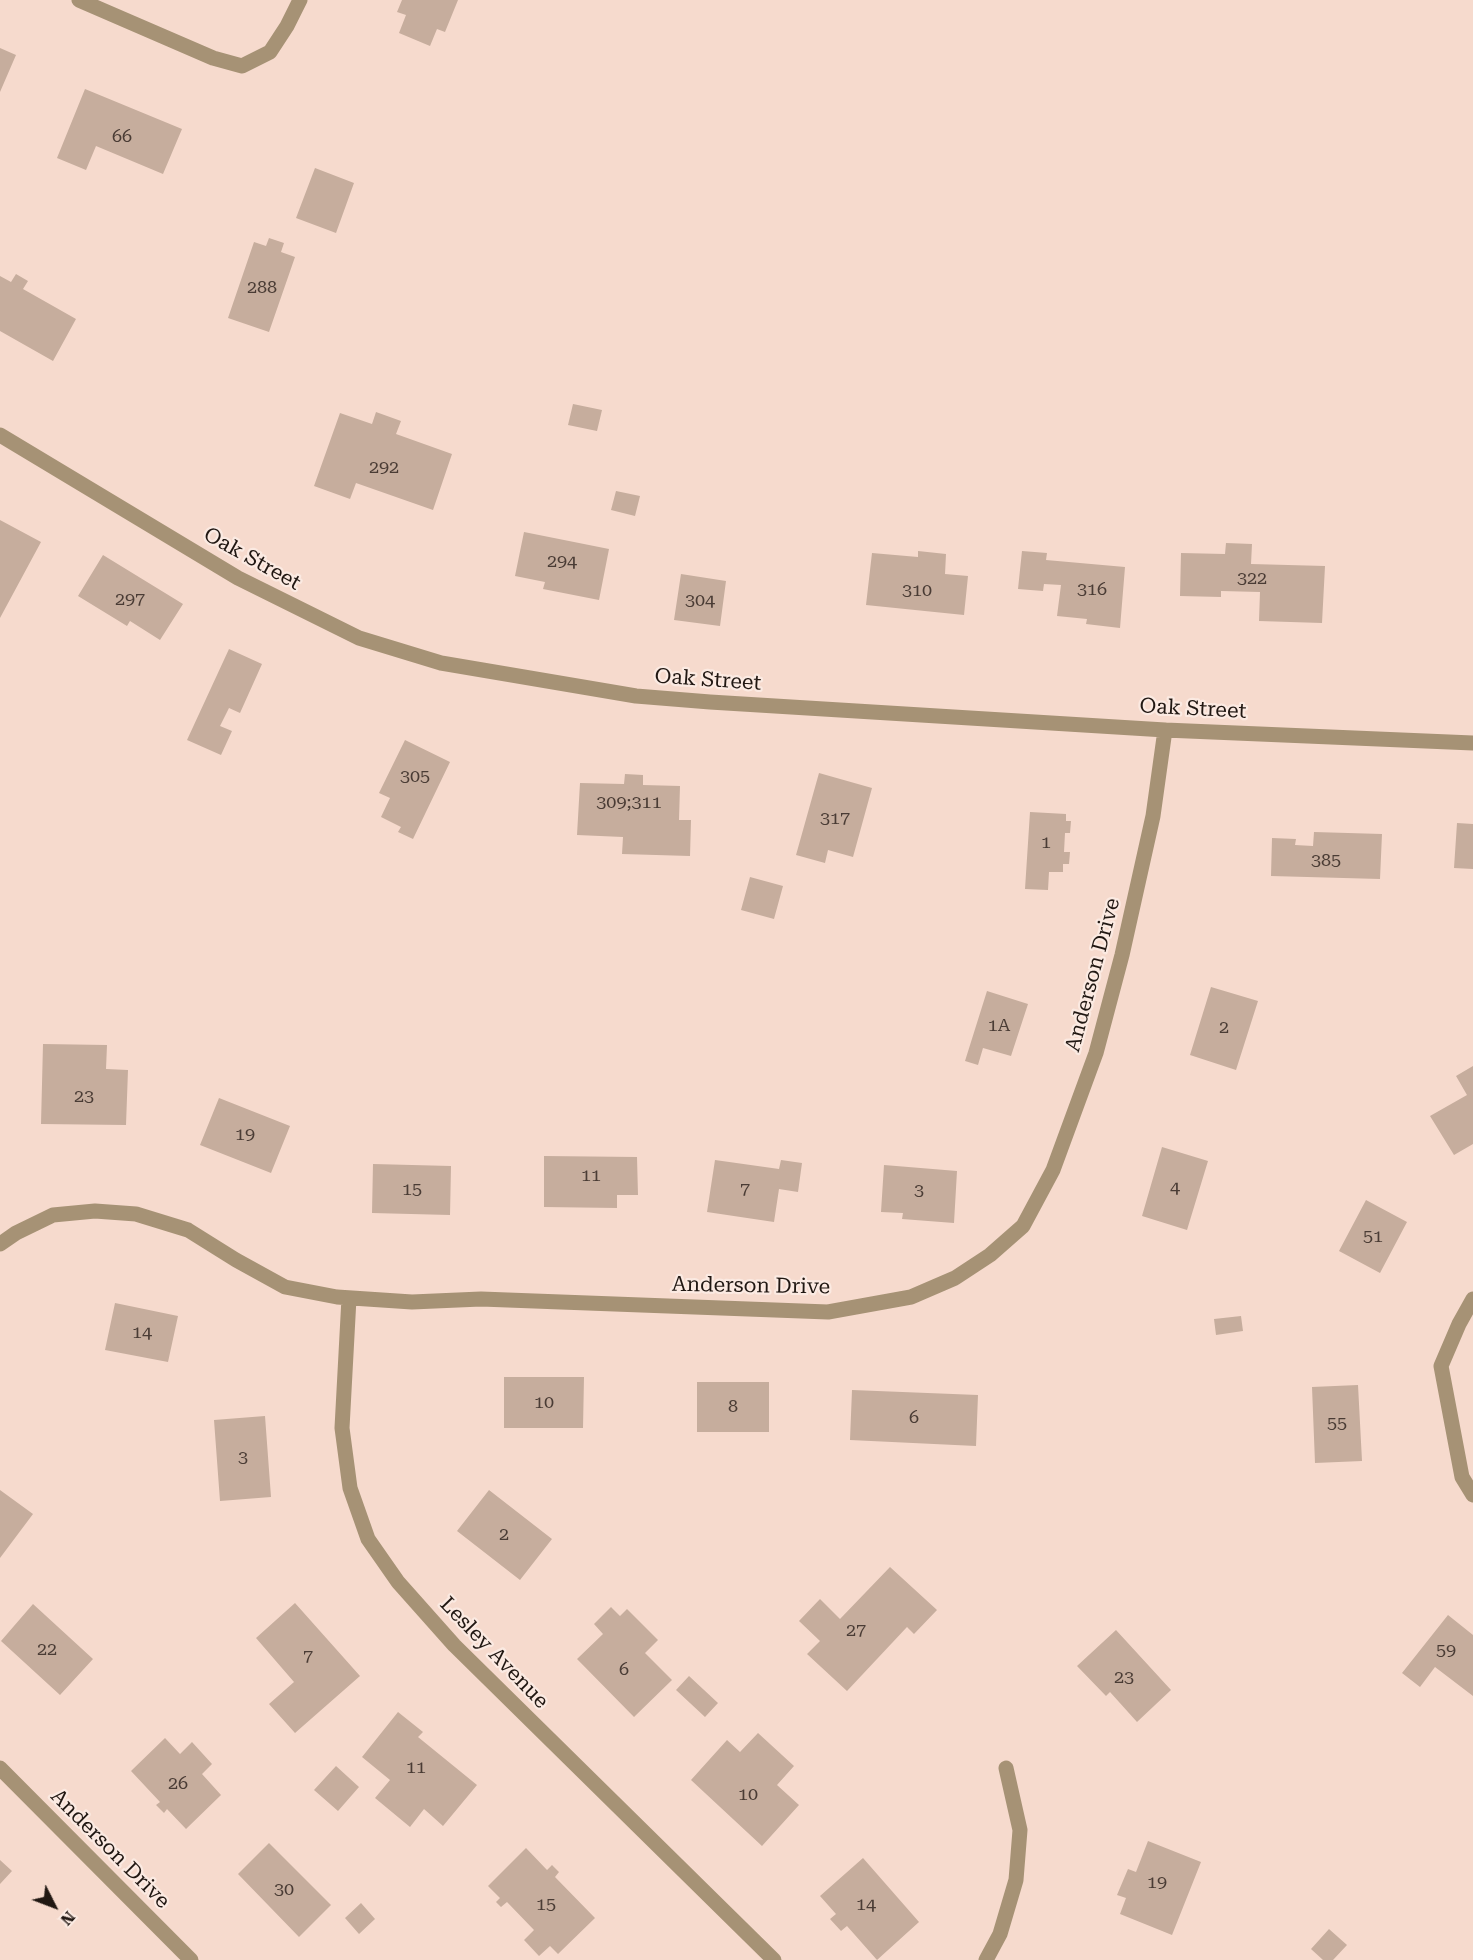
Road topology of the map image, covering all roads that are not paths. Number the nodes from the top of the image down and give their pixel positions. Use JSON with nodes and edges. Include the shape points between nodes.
{"nodes":[{"id":1,"x":79,"y":0,"type":"edge"},
{"id":2,"x":300,"y":0,"type":"edge"},
{"id":3,"x":0,"y":435,"type":"edge"},
{"id":4,"x":1165,"y":730,"type":"junction"},
{"id":5,"x":1473,"y":743,"type":"edge"},
{"id":6,"x":0,"y":1244,"type":"edge"},
{"id":7,"x":349,"y":1298,"type":"junction"},
{"id":8,"x":1473,"y":1299,"type":"edge"},
{"id":9,"x":1473,"y":1495,"type":"edge"},
{"id":10,"x":0,"y":1768,"type":"edge"},
{"id":11,"x":1006,"y":1768,"type":"dead end"},
{"id":12,"x":191,"y":1960,"type":"edge"},
{"id":13,"x":774,"y":1960,"type":"edge"},
{"id":14,"x":986,"y":1960,"type":"edge"}],
"edges":[{"from":1,"to":2,"type":"street","via":[[213,58],[242,66],[270,52]]},
{"from":3,"to":4,"type":"street","name":"Oak Street","via":[[237,578],[359,639],[441,663],[636,696]]},
{"from":4,"to":5,"type":"street","name":"Oak Street"},
{"from":4,"to":7,"type":"street","name":"Anderson Drive","via":[[1153,816],[1096,1053],[1053,1170],[1023,1226],[990,1255],[955,1278],[911,1297],[828,1312]]},
{"from":6,"to":7,"type":"street","name":"Anderson Drive","via":[[53,1215],[95,1211],[136,1214],[188,1230],[285,1287]]},
{"from":7,"to":13,"type":"street","name":"Lesley Avenue","via":[[342,1428],[350,1488],[368,1539],[398,1582],[454,1645]]},
{"from":8,"to":9,"type":"street","via":[[1441,1366],[1462,1477]]},
{"from":10,"to":12,"type":"street","name":"Anderson Drive"},
{"from":11,"to":14,"type":"street","via":[[1020,1830],[1016,1880],[1000,1934]]}]}
